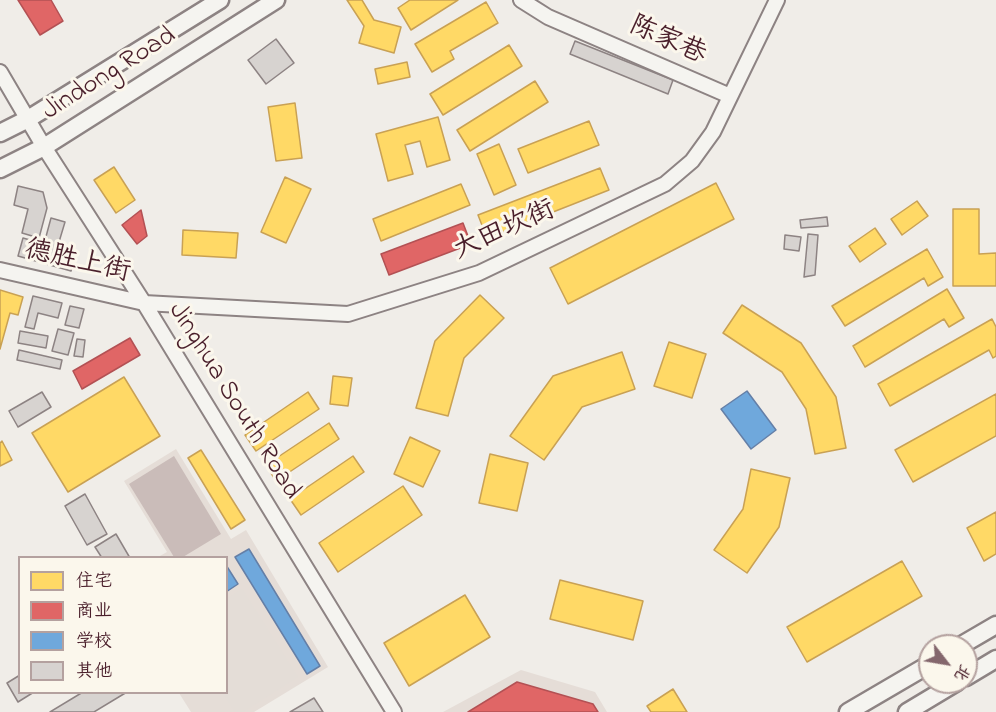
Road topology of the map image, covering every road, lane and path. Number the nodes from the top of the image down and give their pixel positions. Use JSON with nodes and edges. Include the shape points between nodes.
{"nodes":[{"id":1,"x":220,"y":0,"type":"edge"},
{"id":2,"x":276,"y":0,"type":"edge"},
{"id":3,"x":521,"y":0,"type":"edge"},
{"id":4,"x":777,"y":0,"type":"edge"},
{"id":5,"x":0,"y":72,"type":"edge"},
{"id":6,"x":730,"y":96,"type":"junction"},
{"id":7,"x":28,"y":119,"type":"junction"},
{"id":8,"x":0,"y":133,"type":"edge"},
{"id":9,"x":44,"y":147,"type":"junction"},
{"id":10,"x":0,"y":169,"type":"edge"},
{"id":11,"x":0,"y":270,"type":"edge"},
{"id":12,"x":144,"y":303,"type":"junction"},
{"id":13,"x":996,"y":625,"type":"edge"},
{"id":14,"x":978,"y":636,"type":"edge"},
{"id":15,"x":996,"y":659,"type":"edge"},
{"id":16,"x":978,"y":670,"type":"edge"},
{"id":17,"x":918,"y":671,"type":"edge"},
{"id":18,"x":937,"y":694,"type":"edge"},
{"id":19,"x":394,"y":712,"type":"edge"},
{"id":20,"x":848,"y":712,"type":"edge"},
{"id":21,"x":907,"y":712,"type":"edge"}],
"edges":[{"from":1,"to":7,"type":"main road","name":"Jindong Road"},
{"from":2,"to":9,"type":"main road","name":"Jindong Road"},
{"from":3,"to":6,"type":"street","name":"陈家巷","via":[[548,16]]},
{"from":4,"to":6,"type":"street","name":"大田坎街"},
{"from":5,"to":7,"type":"street","name":"Jinghua South Road"},
{"from":6,"to":12,"type":"street","name":"大田坎街","via":[[713,132],[692,160],[665,184],[479,273],[348,314]]},
{"from":7,"to":8,"type":"main road","name":"Jindong Road"},
{"from":7,"to":9,"type":"street","name":"Jinghua South Road"},
{"from":9,"to":10,"type":"main road","name":"Jindong Road"},
{"from":9,"to":12,"type":"street","name":"Jinghua South Road"},
{"from":11,"to":12,"type":"street","name":"德胜上街"},
{"from":12,"to":19,"type":"street","name":"Jinghua South Road"},
{"from":13,"to":14,"type":"main road"},
{"from":15,"to":16,"type":"main road"},
{"from":17,"to":20,"type":"main road"},
{"from":18,"to":21,"type":"main road"}]}
